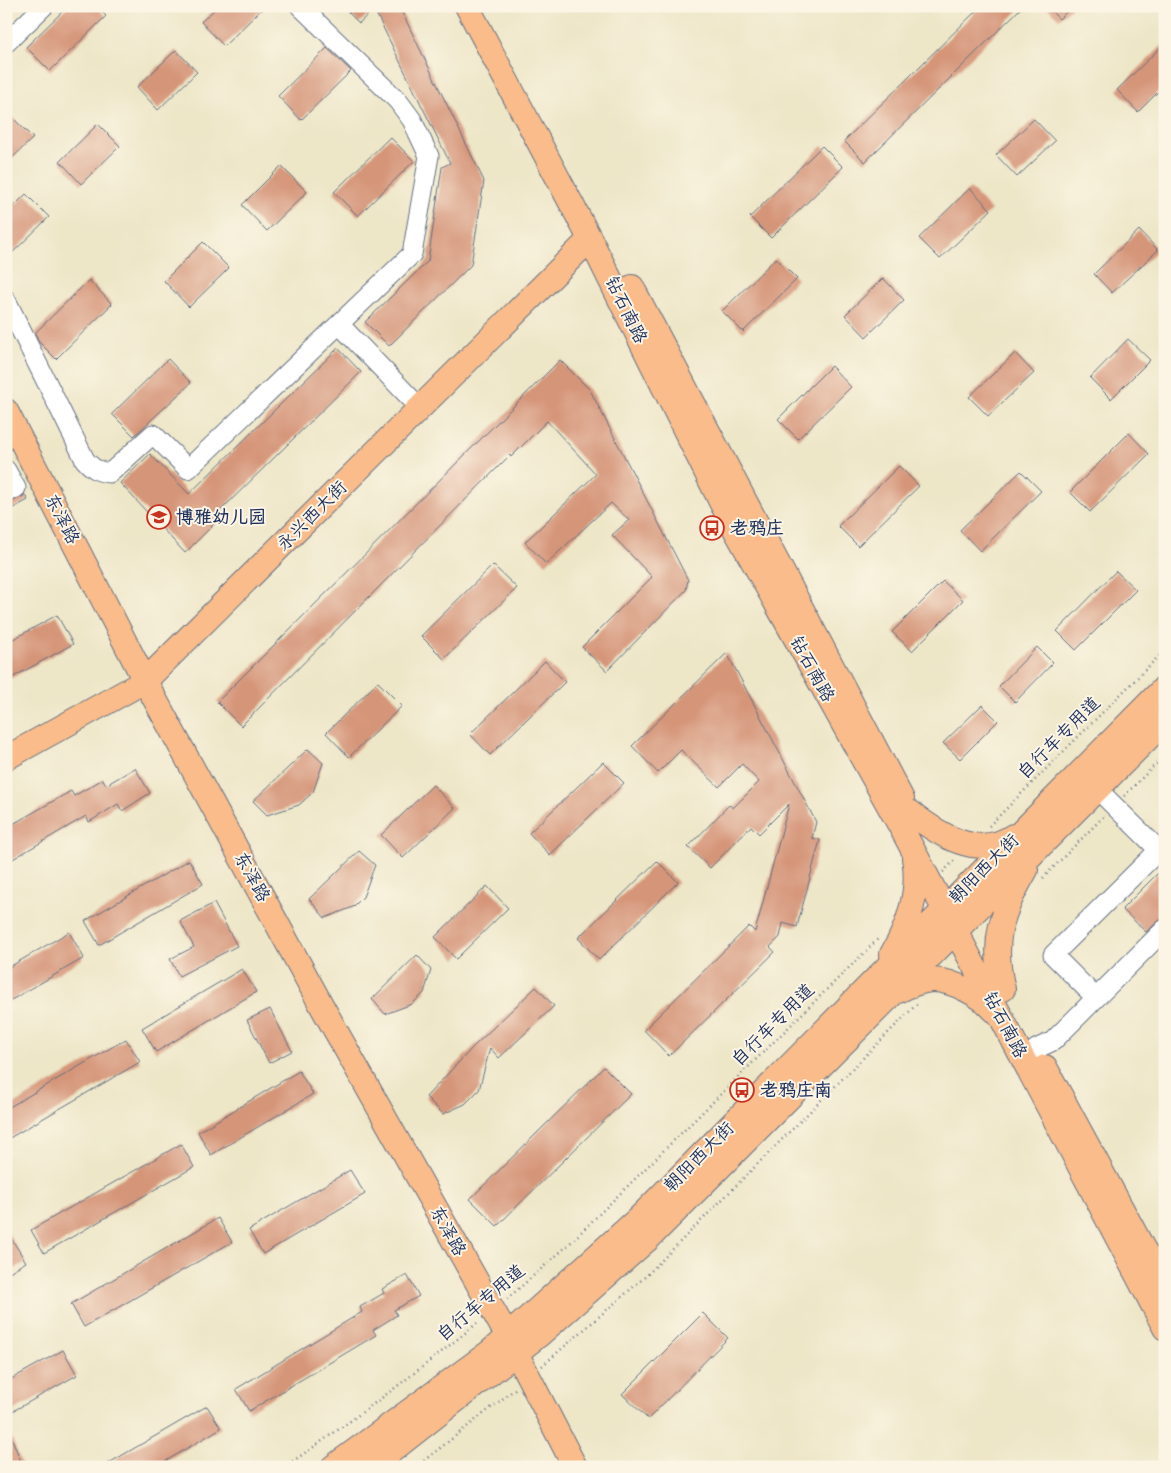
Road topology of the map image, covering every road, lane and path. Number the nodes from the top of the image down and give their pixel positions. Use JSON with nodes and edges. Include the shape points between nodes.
{"nodes":[{"id":1,"x":44,"y":6,"type":"edge"},
{"id":2,"x":300,"y":6,"type":"edge"},
{"id":3,"x":467,"y":6,"type":"edge"},
{"id":4,"x":485,"y":6,"type":"edge"},
{"id":5,"x":6,"y":43,"type":"edge"},
{"id":6,"x":590,"y":239,"type":"junction"},
{"id":7,"x":6,"y":300,"type":"edge"},
{"id":8,"x":339,"y":324,"type":"junction"},
{"id":9,"x":421,"y":409,"type":"junction"},
{"id":10,"x":6,"y":411,"type":"edge"},
{"id":11,"x":17,"y":456,"type":"edge"},
{"id":12,"x":6,"y":470,"type":"edge"},
{"id":13,"x":6,"y":493,"type":"edge"},
{"id":14,"x":1165,"y":650,"type":"edge"},
{"id":15,"x":145,"y":681,"type":"junction"},
{"id":16,"x":1165,"y":688,"type":"edge"},
{"id":17,"x":1165,"y":721,"type":"edge"},
{"id":18,"x":1165,"y":755,"type":"edge"},
{"id":19,"x":6,"y":758,"type":"edge"},
{"id":20,"x":1097,"y":789,"type":"junction"},
{"id":21,"x":1114,"y":806,"type":"junction"},
{"id":22,"x":910,"y":812,"type":"junction"},
{"id":23,"x":1034,"y":835,"type":"junction"},
{"id":24,"x":970,"y":844,"type":"junction"},
{"id":25,"x":912,"y":848,"type":"junction"},
{"id":26,"x":1162,"y":848,"type":"edge"},
{"id":27,"x":942,"y":874,"type":"junction"},
{"id":28,"x":1039,"y":882,"type":"dead end"},
{"id":29,"x":950,"y":904,"type":"junction"},
{"id":30,"x":961,"y":925,"type":"junction"},
{"id":31,"x":1165,"y":929,"type":"edge"},
{"id":32,"x":886,"y":931,"type":"dead end"},
{"id":33,"x":940,"y":982,"type":"junction"},
{"id":34,"x":885,"y":985,"type":"junction"},
{"id":35,"x":1003,"y":989,"type":"junction"},
{"id":36,"x":1096,"y":998,"type":"junction"},
{"id":37,"x":1000,"y":1016,"type":"junction"},
{"id":38,"x":1036,"y":1049,"type":"junction"},
{"id":39,"x":1165,"y":1288,"type":"edge"},
{"id":40,"x":493,"y":1311,"type":"junction"},
{"id":41,"x":1165,"y":1328,"type":"edge"},
{"id":42,"x":512,"y":1345,"type":"junction"},
{"id":43,"x":529,"y":1378,"type":"junction"},
{"id":44,"x":284,"y":1467,"type":"edge"},
{"id":45,"x":333,"y":1467,"type":"edge"},
{"id":46,"x":371,"y":1467,"type":"edge"},
{"id":47,"x":416,"y":1467,"type":"edge"},
{"id":48,"x":575,"y":1467,"type":"edge"}],
"edges":[{"from":1,"to":5,"type":"street"},
{"from":2,"to":8,"type":"street","via":[[398,101],[412,120],[429,156],[412,254]]},
{"from":3,"to":6,"type":"main road","name":"钻石南路"},
{"from":4,"to":22,"type":"main road","name":"钻石南路"},
{"from":6,"to":9,"type":"main road","name":"永兴西大街"},
{"from":6,"to":25,"type":"main road","name":"钻石南路","via":[[731,522]]},
{"from":7,"to":8,"type":"street","via":[[85,460],[100,472],[110,473],[153,434],[188,469]]},
{"from":8,"to":9,"type":"street"},
{"from":9,"to":15,"type":"main road","name":"永兴西大街"},
{"from":10,"to":11,"type":"main road","name":"东泽路"},
{"from":11,"to":15,"type":"main road","name":"东泽路"},
{"from":12,"to":13,"type":"street","via":[[16,488]]},
{"from":14,"to":24,"type":"path","name":"自行车专用道"},
{"from":15,"to":19,"type":"main road","name":"永兴西大街"},
{"from":15,"to":40,"type":"main road","name":"东泽路"},
{"from":16,"to":23,"type":"main road","name":"朝阳西大街"},
{"from":17,"to":20,"type":"main road","name":"朝阳西大街"},
{"from":18,"to":21,"type":"path"},
{"from":20,"to":21,"type":"street"},
{"from":20,"to":23,"type":"main road","name":"朝阳西大街"},
{"from":21,"to":26,"type":"street"},
{"from":21,"to":28,"type":"path"},
{"from":22,"to":24,"type":"main road","via":[[944,837]]},
{"from":22,"to":27,"type":"main road","name":"钻石南路"},
{"from":23,"to":24,"type":"main road","via":[[984,846]]},
{"from":23,"to":29,"type":"main road","name":"朝阳西大街"},
{"from":23,"to":30,"type":"main road","name":"朝阳西大街"},
{"from":23,"to":35,"type":"main road","via":[[998,936],[996,952]]},
{"from":24,"to":27,"type":"path","name":"自行车专用道"},
{"from":25,"to":29,"type":"main road","name":"钻石南路"},
{"from":25,"to":34,"type":"main road","via":[[916,873],[912,904]]},
{"from":26,"to":36,"type":"street","via":[[1053,956]]},
{"from":27,"to":29,"type":"main road","name":"钻石南路"},
{"from":29,"to":30,"type":"main road","name":"钻石南路"},
{"from":29,"to":34,"type":"main road","name":"朝阳西大街"},
{"from":30,"to":34,"type":"main road","name":"朝阳西大街"},
{"from":30,"to":35,"type":"main road","name":"钻石南路"},
{"from":30,"to":37,"type":"main road","name":"钻石南路"},
{"from":31,"to":36,"type":"street"},
{"from":32,"to":40,"type":"path","name":"自行车专用道","via":[[566,1247]]},
{"from":33,"to":34,"type":"main road"},
{"from":33,"to":37,"type":"main road","via":[[978,996]]},
{"from":33,"to":43,"type":"path","via":[[646,1276]]},
{"from":34,"to":42,"type":"main road","name":"朝阳西大街","via":[[639,1218]]},
{"from":35,"to":38,"type":"main road","name":"钻石南路"},
{"from":36,"to":38,"type":"street","via":[[1053,1040]]},
{"from":37,"to":41,"type":"main road","name":"钻石南路"},
{"from":38,"to":39,"type":"main road","name":"钻石南路"},
{"from":40,"to":42,"type":"main road","name":"东泽路"},
{"from":40,"to":44,"type":"path","name":"自行车专用道","via":[[418,1371]]},
{"from":42,"to":43,"type":"main road","name":"东泽路"},
{"from":42,"to":45,"type":"main road","name":"朝阳西大街"},
{"from":42,"to":46,"type":"main road","name":"朝阳西大街"},
{"from":43,"to":47,"type":"path"},
{"from":43,"to":48,"type":"main road","name":"东泽路"}]}
